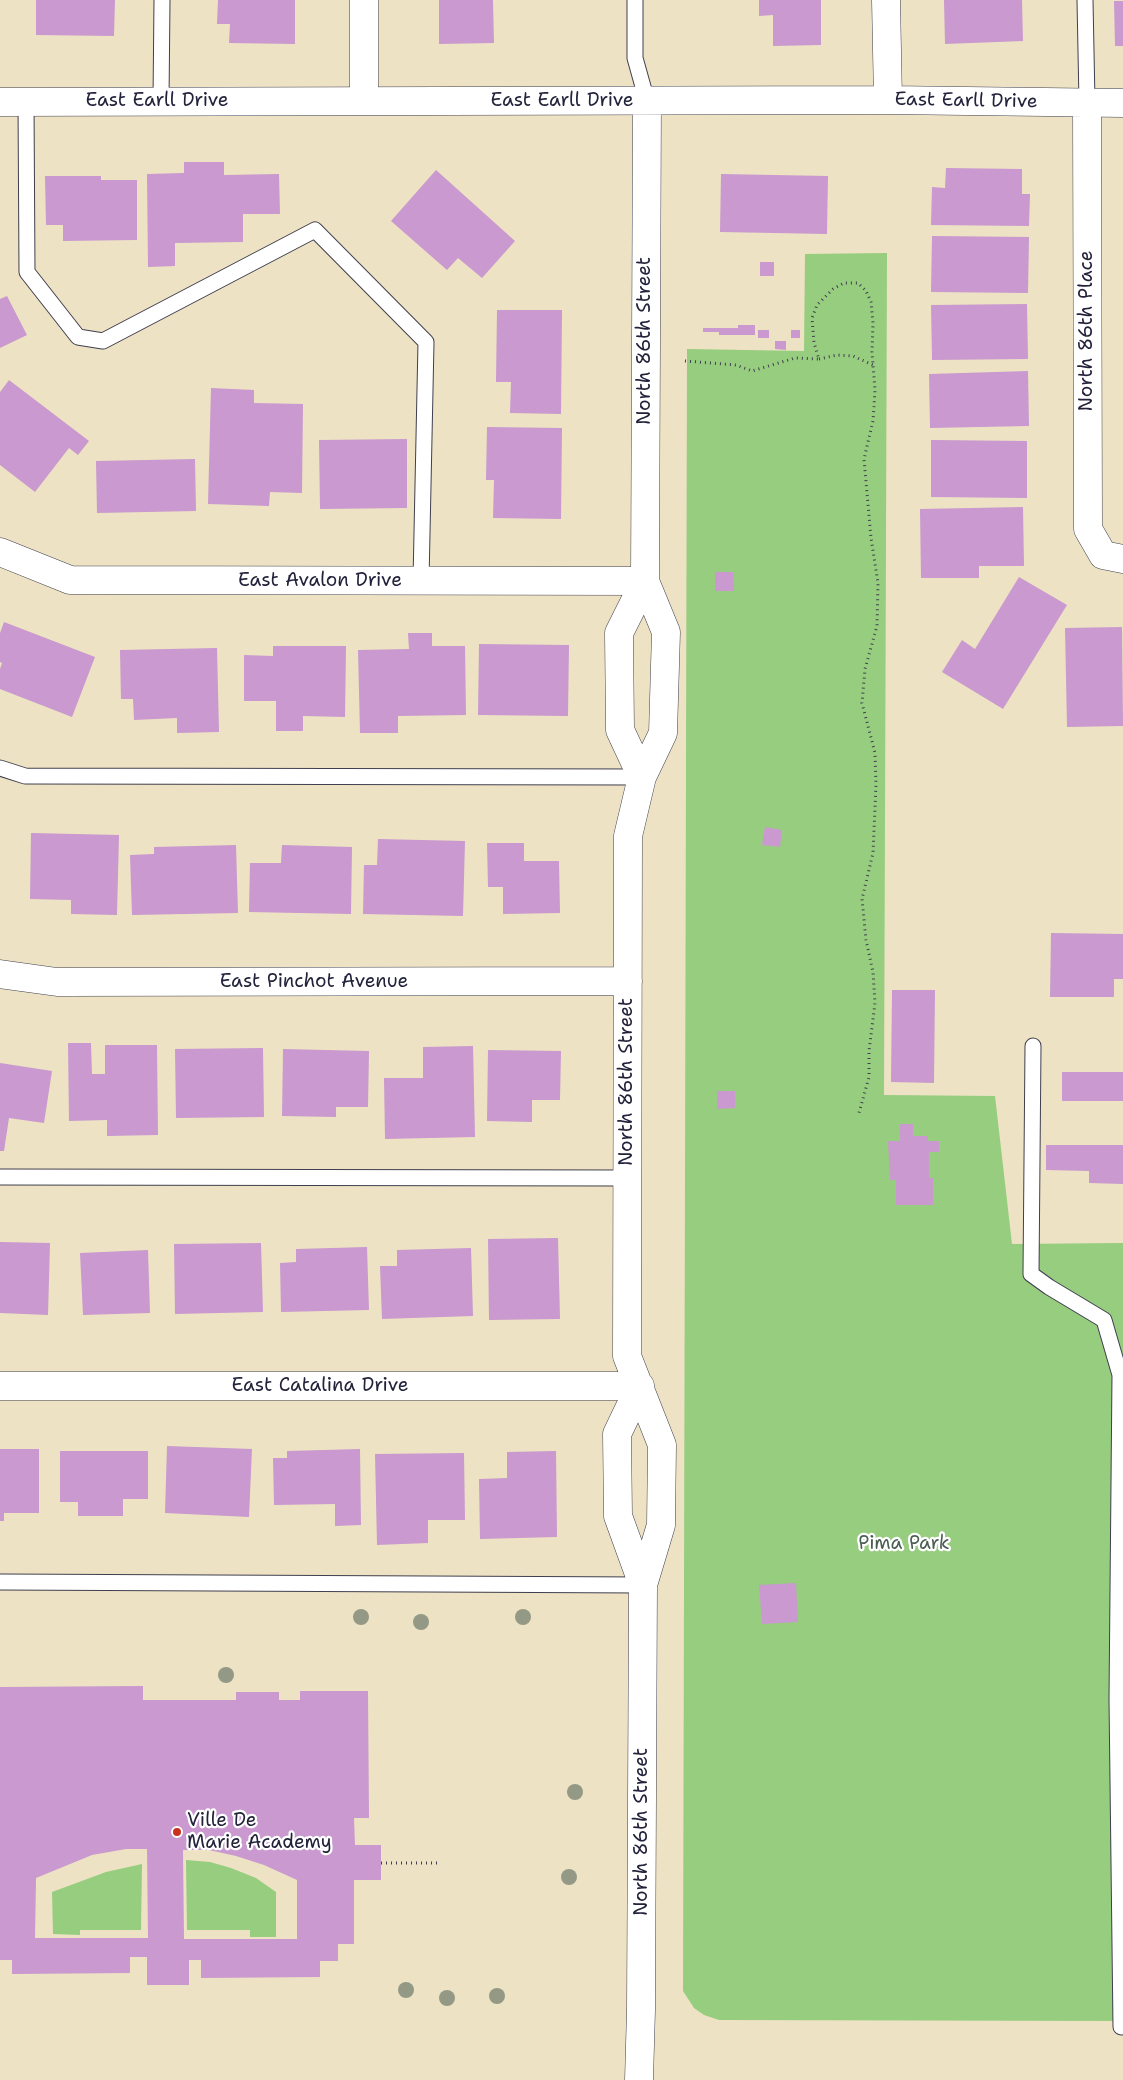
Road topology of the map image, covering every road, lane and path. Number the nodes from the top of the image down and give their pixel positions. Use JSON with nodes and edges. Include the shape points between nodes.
{"nodes":[{"id":1,"x":162,"y":0,"type":"edge"},
{"id":2,"x":364,"y":0,"type":"edge"},
{"id":3,"x":635,"y":0,"type":"edge"},
{"id":4,"x":886,"y":0,"type":"edge"},
{"id":5,"x":1085,"y":0,"type":"edge"},
{"id":6,"x":364,"y":100,"type":"junction"},
{"id":7,"x":888,"y":100,"type":"junction"},
{"id":8,"x":160,"y":101,"type":"junction"},
{"id":9,"x":647,"y":101,"type":"junction"},
{"id":10,"x":13,"y":102,"type":"edge"},
{"id":11,"x":1087,"y":102,"type":"junction"},
{"id":12,"x":1123,"y":102,"type":"edge"},
{"id":13,"x":819,"y":359,"type":"junction"},
{"id":14,"x":684,"y":361,"type":"dead end"},
{"id":15,"x":873,"y":365,"type":"junction"},
{"id":16,"x":0,"y":552,"type":"edge"},
{"id":17,"x":1113,"y":557,"type":"edge"},
{"id":18,"x":421,"y":581,"type":"junction"},
{"id":19,"x":645,"y":581,"type":"junction"},
{"id":20,"x":0,"y":768,"type":"edge"},
{"id":21,"x":642,"y":777,"type":"junction"},
{"id":22,"x":0,"y":974,"type":"edge"},
{"id":23,"x":628,"y":981,"type":"junction"},
{"id":24,"x":1032,"y":1046,"type":"dead end"},
{"id":25,"x":859,"y":1113,"type":"dead end"},
{"id":26,"x":0,"y":1177,"type":"edge"},
{"id":27,"x":627,"y":1178,"type":"junction"},
{"id":28,"x":0,"y":1386,"type":"edge"},
{"id":29,"x":640,"y":1386,"type":"junction"},
{"id":30,"x":0,"y":1582,"type":"edge"},
{"id":31,"x":643,"y":1585,"type":"junction"},
{"id":32,"x":381,"y":1863,"type":"dead end"},
{"id":33,"x":441,"y":1863,"type":"dead end"},
{"id":34,"x":1121,"y":2027,"type":"dead end"},
{"id":35,"x":639,"y":2080,"type":"edge"}],
"edges":[{"from":1,"to":8,"type":"lane"},
{"from":2,"to":6,"type":"street"},
{"from":3,"to":9,"type":"lane","via":[[635,58]]},
{"from":4,"to":7,"type":"street"},
{"from":5,"to":11,"type":"lane"},
{"from":6,"to":8,"type":"street","name":"East Earll Drive"},
{"from":6,"to":9,"type":"street","name":"East Earll Drive"},
{"from":7,"to":9,"type":"street","name":"East Earll Drive"},
{"from":7,"to":11,"type":"street","name":"East Earll Drive"},
{"from":8,"to":10,"type":"street","name":"East Earll Drive"},
{"from":9,"to":19,"type":"street","name":"North 86th Street"},
{"from":10,"to":18,"type":"lane","via":[[27,272],[78,337],[103,341],[315,230],[426,342]]},
{"from":11,"to":12,"type":"street","name":"East Earll Drive"},
{"from":11,"to":17,"type":"street","name":"North 86th Place","via":[[1088,529]]},
{"from":13,"to":14,"type":"path","via":[[795,358],[752,371],[736,365]]},
{"from":13,"to":15,"type":"path","via":[[853,356]]},
{"from":13,"to":15,"type":"path","via":[[812,318],[817,305],[844,283],[858,283],[871,302]]},
{"from":15,"to":25,"type":"path","via":[[873,422],[864,459],[878,600],[877,626],[865,669],[862,702],[875,753],[876,785],[873,853],[862,899],[875,1003],[869,1076]]},
{"from":16,"to":18,"type":"street","name":"East Avalon Drive","via":[[70,580]]},
{"from":18,"to":19,"type":"street","name":"East Avalon Drive"},
{"from":19,"to":21,"type":"street","name":"North 86th Street","via":[[666,632],[663,733]]},
{"from":19,"to":21,"type":"street","name":"North 86th Street","via":[[619,633],[620,730]]},
{"from":20,"to":21,"type":"lane","via":[[25,776]]},
{"from":21,"to":23,"type":"street","name":"North 86th Street","via":[[628,836]]},
{"from":22,"to":23,"type":"street","name":"East Pinchot Avenue","via":[[57,982]]},
{"from":23,"to":27,"type":"street","name":"North 86th Street"},
{"from":24,"to":34,"type":"lane","via":[[1031,1274],[1104,1320],[1120,1375],[1117,1708]]},
{"from":26,"to":27,"type":"lane"},
{"from":27,"to":29,"type":"street","name":"North 86th Street","via":[[627,1356]]},
{"from":28,"to":29,"type":"street","name":"East Catalina Drive"},
{"from":29,"to":31,"type":"street","name":"North 86th Street","via":[[662,1445],[661,1525]]},
{"from":29,"to":31,"type":"street","name":"North 86th Street","via":[[617,1434],[618,1516]]},
{"from":30,"to":31,"type":"lane"},
{"from":31,"to":35,"type":"street","name":"North 86th Street"},
{"from":32,"to":33,"type":"path"}]}
